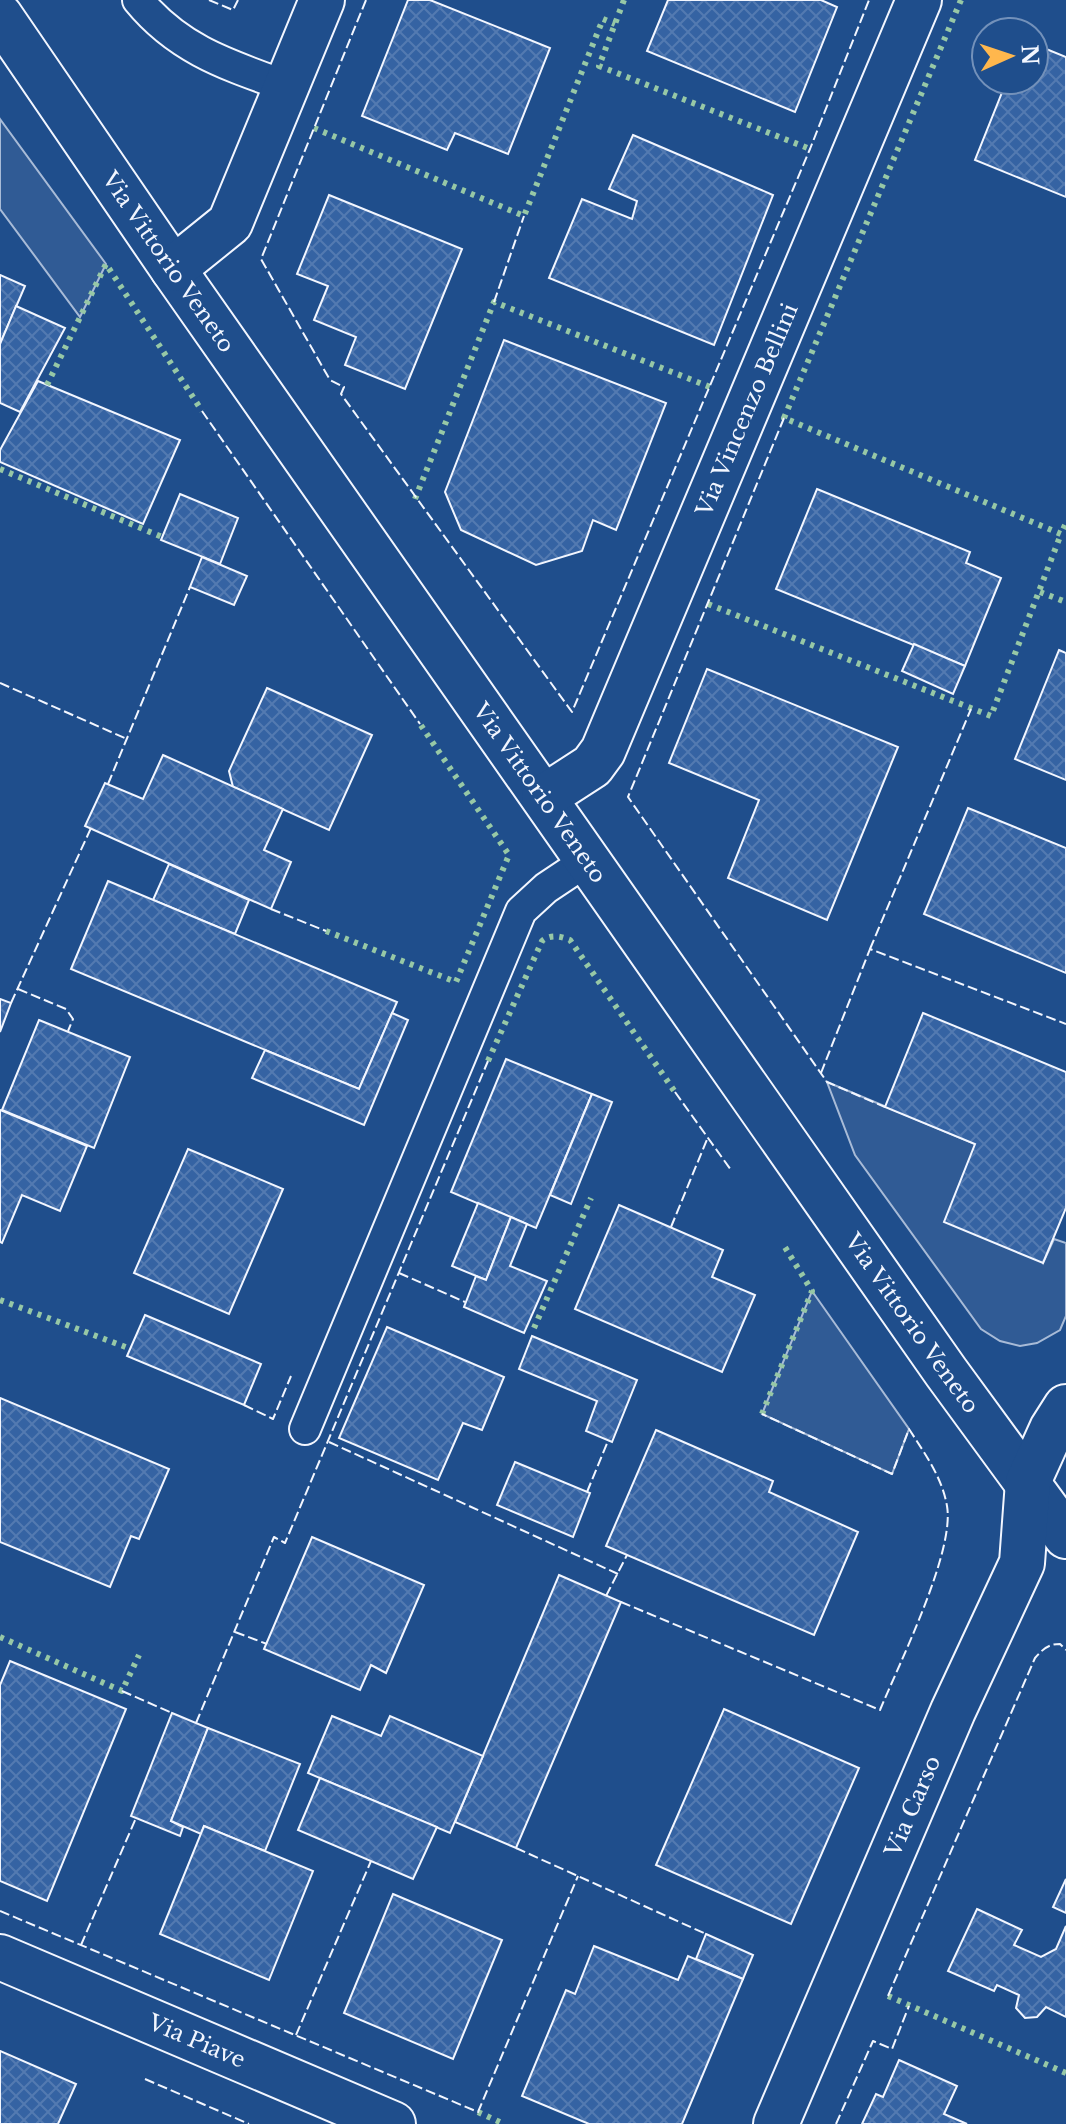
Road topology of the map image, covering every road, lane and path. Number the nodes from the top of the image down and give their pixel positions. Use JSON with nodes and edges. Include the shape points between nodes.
{"nodes":[{"id":1,"x":138,"y":0,"type":"edge"},
{"id":2,"x":322,"y":0,"type":"edge"},
{"id":3,"x":919,"y":0,"type":"edge"},
{"id":4,"x":7,"y":33,"type":"edge"},
{"id":5,"x":286,"y":86,"type":"junction"},
{"id":6,"x":173,"y":269,"type":"junction"},
{"id":7,"x":544,"y":797,"type":"junction"},
{"id":8,"x":588,"y":860,"type":"junction"},
{"id":9,"x":1066,"y":1407,"type":"edge"},
{"id":10,"x":305,"y":1429,"type":"dead end"},
{"id":11,"x":1028,"y":1482,"type":"junction"},
{"id":12,"x":1066,"y":1536,"type":"edge"},
{"id":13,"x":0,"y":1957,"type":"edge"},
{"id":14,"x":393,"y":2124,"type":"edge"},
{"id":15,"x":776,"y":2124,"type":"edge"}],
"edges":[{"from":1,"to":5,"type":"lane","via":[[177,39],[213,60]]},
{"from":2,"to":5,"type":"street"},
{"from":3,"to":7,"type":"street","name":"Via Vincenzo Bellini","via":[[603,751],[592,766]]},
{"from":4,"to":6,"type":"street","name":"Via Vittorio Veneto"},
{"from":5,"to":6,"type":"street","via":[[230,223]]},
{"from":6,"to":7,"type":"street","name":"Via Vittorio Veneto"},
{"from":7,"to":8,"type":"street","name":"Via Vittorio Veneto"},
{"from":8,"to":10,"type":"lane","via":[[521,911]]},
{"from":8,"to":11,"type":"street","name":"Via Vittorio Veneto"},
{"from":9,"to":11,"type":"street"},
{"from":11,"to":12,"type":"street","name":"Via Vittorio Veneto"},
{"from":11,"to":15,"type":"street","name":"Via Carso","via":[[1022,1563]]},
{"from":13,"to":14,"type":"street","name":"Via Piave"}]}
